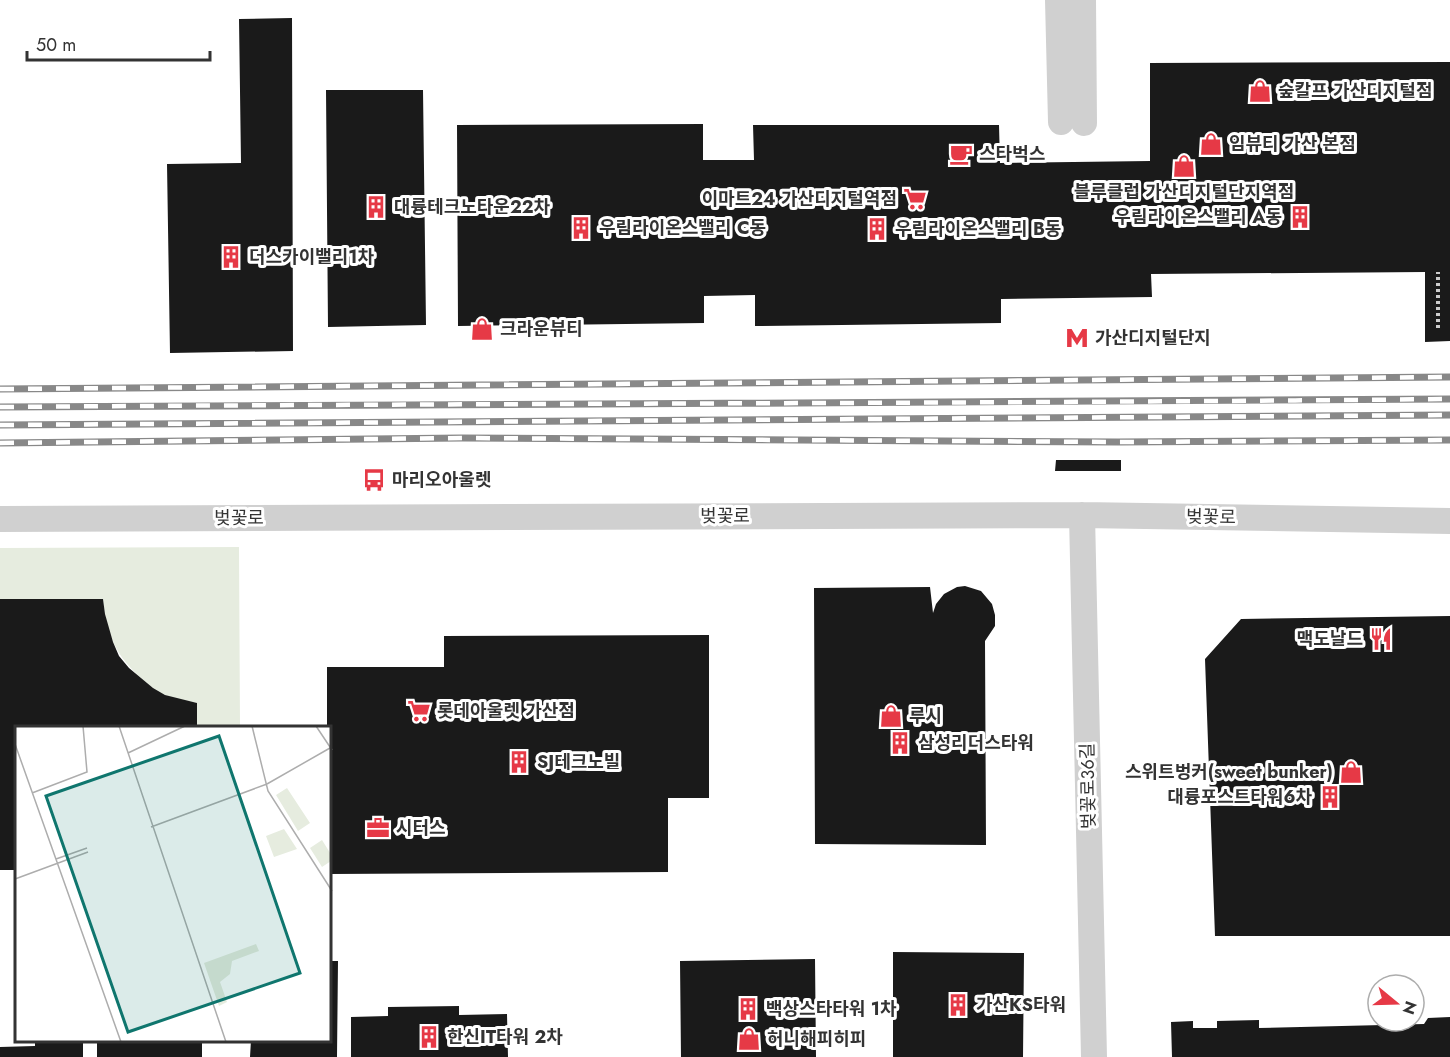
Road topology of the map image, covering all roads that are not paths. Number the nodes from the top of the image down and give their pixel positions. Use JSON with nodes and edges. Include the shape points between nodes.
{"nodes":[{"id":1,"x":1058,"y":0,"type":"edge"},
{"id":2,"x":1083,"y":0,"type":"edge"},
{"id":3,"x":1082,"y":515,"type":"junction"},
{"id":4,"x":0,"y":519,"type":"edge"},
{"id":5,"x":1450,"y":521,"type":"edge"},
{"id":6,"x":1094,"y":1057,"type":"edge"}],
"edges":[{"from":1,"to":2,"type":"street","via":[[1073,123]]},
{"from":3,"to":4,"type":"street","name":"벚꽃로"},
{"from":3,"to":5,"type":"street","name":"벚꽃로"},
{"from":3,"to":6,"type":"street","name":"벚꽃로36길"}]}
